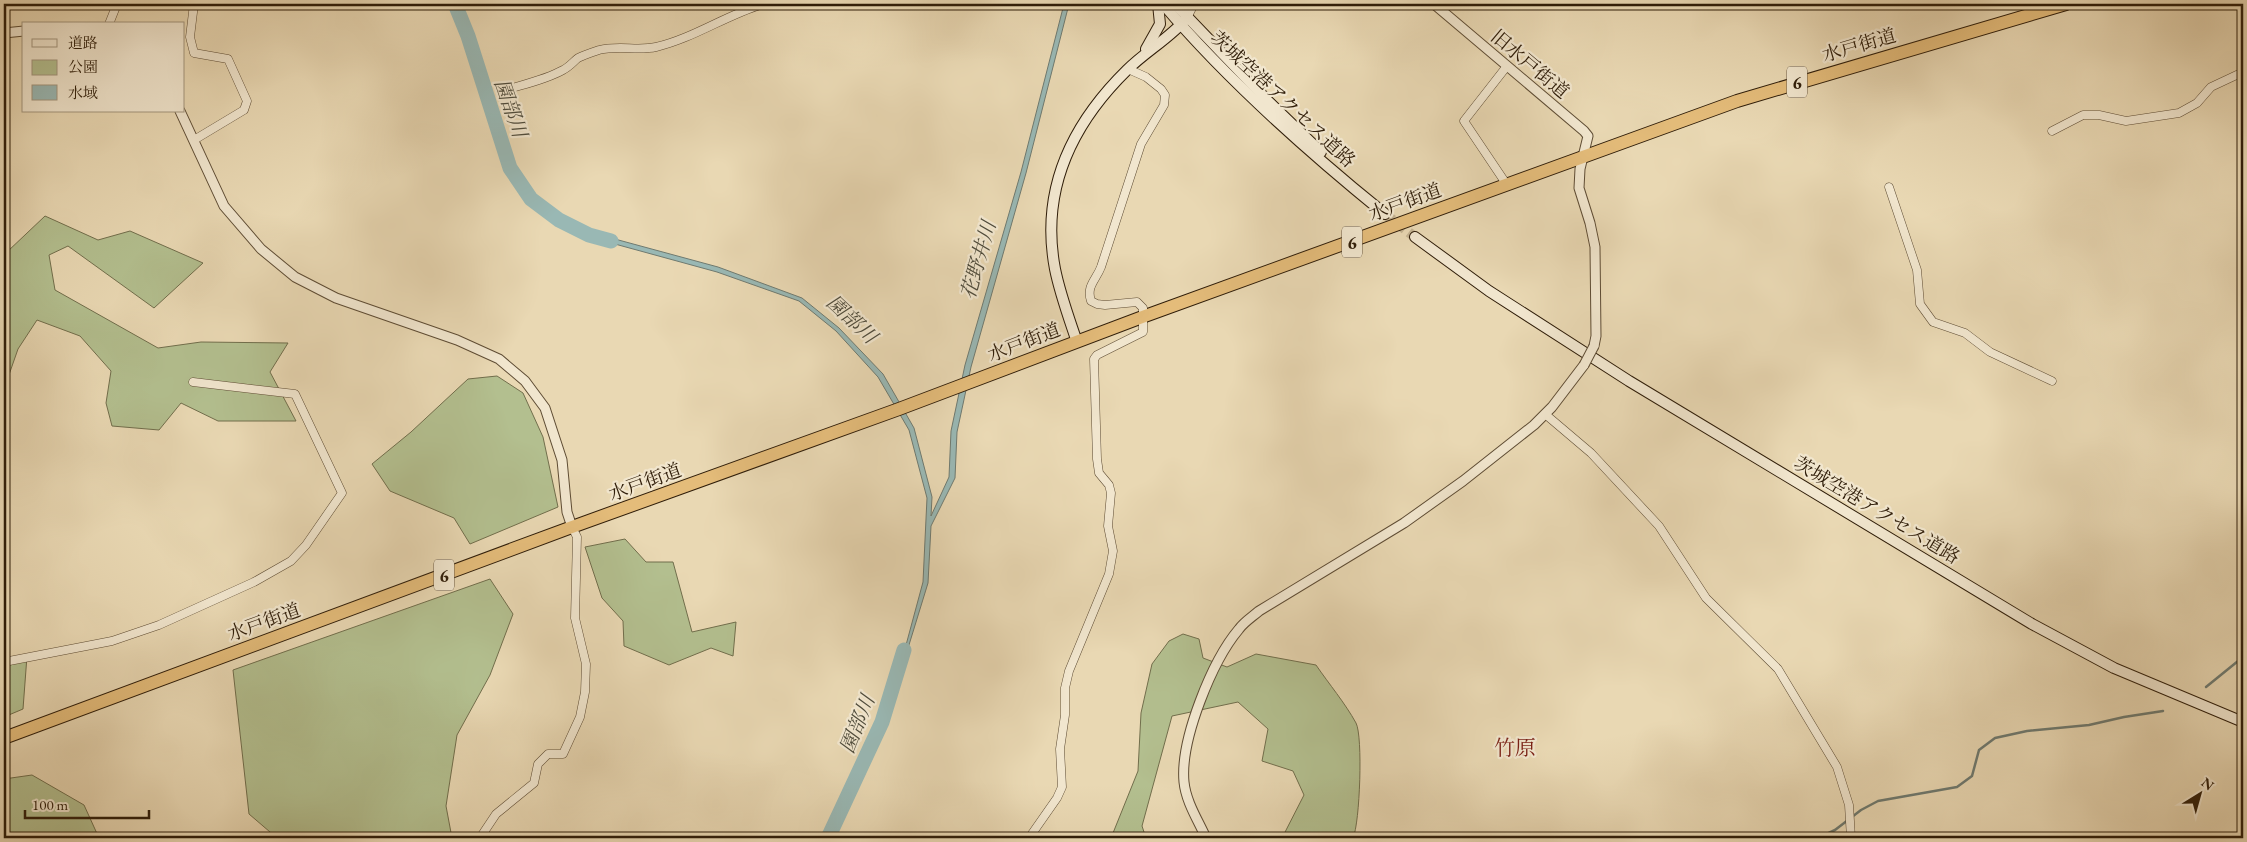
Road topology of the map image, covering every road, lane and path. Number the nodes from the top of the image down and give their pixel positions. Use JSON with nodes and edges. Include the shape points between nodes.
{"nodes":[{"id":1,"x":117,"y":4,"type":"edge"},
{"id":2,"x":194,"y":4,"type":"edge"},
{"id":3,"x":762,"y":4,"type":"edge"},
{"id":4,"x":1158,"y":4,"type":"edge"},
{"id":5,"x":1163,"y":4,"type":"edge"},
{"id":6,"x":1175,"y":4,"type":"edge"},
{"id":7,"x":1194,"y":4,"type":"edge"},
{"id":8,"x":1434,"y":4,"type":"edge"},
{"id":9,"x":2065,"y":4,"type":"edge"},
{"id":10,"x":110,"y":22,"type":"edge"},
{"id":11,"x":1184,"y":22,"type":"junction"},
{"id":12,"x":22,"y":31,"type":"edge"},
{"id":13,"x":4,"y":33,"type":"edge"},
{"id":14,"x":1140,"y":58,"type":"junction"},
{"id":15,"x":1507,"y":66,"type":"junction"},
{"id":16,"x":1128,"y":68,"type":"junction"},
{"id":17,"x":2243,"y":72,"type":"edge"},
{"id":18,"x":506,"y":90,"type":"dead end"},
{"id":19,"x":180,"y":112,"type":"edge"},
{"id":20,"x":2052,"y":131,"type":"dead end"},
{"id":21,"x":194,"y":140,"type":"junction"},
{"id":22,"x":1584,"y":156,"type":"junction"},
{"id":23,"x":1507,"y":185,"type":"junction"},
{"id":24,"x":1889,"y":188,"type":"dead end"},
{"id":25,"x":1388,"y":212,"type":"tunnel mouth"},
{"id":26,"x":1417,"y":235,"type":"tunnel mouth"},
{"id":27,"x":1144,"y":316,"type":"junction"},
{"id":28,"x":1077,"y":342,"type":"junction"},
{"id":29,"x":2052,"y":381,"type":"dead end"},
{"id":30,"x":193,"y":382,"type":"dead end"},
{"id":31,"x":1545,"y":414,"type":"junction"},
{"id":32,"x":572,"y":527,"type":"junction"},
{"id":33,"x":4,"y":662,"type":"edge"},
{"id":34,"x":2243,"y":722,"type":"edge"},
{"id":35,"x":4,"y":738,"type":"edge"},
{"id":36,"x":480,"y":838,"type":"edge"},
{"id":37,"x":1029,"y":838,"type":"edge"},
{"id":38,"x":1206,"y":838,"type":"edge"},
{"id":39,"x":1851,"y":838,"type":"edge"}],
"edges":[{"from":1,"to":10,"type":"street"},
{"from":2,"to":21,"type":"street","via":[[190,37],[194,53],[228,59],[247,101],[244,110]]},
{"from":3,"to":18,"type":"street","via":[[656,47],[600,50],[579,58],[566,70],[546,79]]},
{"from":4,"to":14,"type":"main road","via":[[1160,24],[1155,38]]},
{"from":5,"to":11,"type":"main road","name":"茨城空港アクセス道路"},
{"from":6,"to":11,"type":"main road","name":"茨城空港アクセス道路"},
{"from":7,"to":11,"type":"street"},
{"from":8,"to":15,"type":"street","name":"旧水戸街道"},
{"from":9,"to":22,"type":"highway","name":"水戸街道","number":"6","via":[[1784,86]]},
{"from":11,"to":14,"type":"main road"},
{"from":11,"to":25,"type":"main road","name":"茨城空港アクセス道路","via":[[1302,143]]},
{"from":12,"to":13,"type":"street"},
{"from":14,"to":16,"type":"main road"},
{"from":15,"to":22,"type":"street","name":"旧水戸街道","via":[[1584,130],[1588,136]]},
{"from":15,"to":23,"type":"street","via":[[1464,121]]},
{"from":16,"to":27,"type":"street","via":[[1162,89],[1164,105],[1141,144],[1101,267],[1088,293],[1091,301],[1097,304],[1137,302],[1143,308]]},
{"from":16,"to":28,"type":"main road","via":[[1092,107],[1078,130],[1068,150],[1055,193],[1052,229],[1055,268]]},
{"from":17,"to":20,"type":"street","via":[[2210,87],[2197,103],[2179,113],[2126,121],[2084,115]]},
{"from":19,"to":21,"type":"street"},
{"from":21,"to":32,"type":"street","via":[[224,206],[261,249],[295,277],[336,298],[466,344],[499,359],[525,381],[545,408],[562,460],[567,512]]},
{"from":22,"to":23,"type":"highway","name":"水戸街道","number":"6"},
{"from":22,"to":31,"type":"street","name":"旧水戸街道","bridge":true,"via":[[1579,188],[1595,247],[1596,336],[1584,364]]},
{"from":23,"to":27,"type":"highway","name":"水戸街道","number":"6"},
{"from":24,"to":29,"type":"street","via":[[1918,270],[1920,304],[1933,322],[1965,333],[1990,352]]},
{"from":26,"to":34,"type":"main road","name":"茨城空港アクセス道路","via":[[1489,291],[1629,381],[2032,624],[2114,668]]},
{"from":27,"to":28,"type":"highway","name":"水戸街道","number":"6"},
{"from":27,"to":37,"type":"street","via":[[1143,332],[1096,355],[1094,359],[1097,459],[1099,473],[1111,493],[1108,526],[1114,551],[1109,574],[1065,688],[1060,749],[1062,787]]},
{"from":28,"to":32,"type":"highway","name":"水戸街道","number":"6"},
{"from":30,"to":33,"type":"street","via":[[296,394],[342,494],[291,561],[254,582],[159,625],[112,641]]},
{"from":31,"to":38,"type":"street","via":[[1500,452],[1404,523],[1259,611],[1239,628],[1200,700],[1184,763],[1189,802]]},
{"from":31,"to":39,"type":"street","via":[[1591,454],[1659,526],[1706,598],[1778,669],[1837,767],[1849,805]]},
{"from":32,"to":35,"type":"highway","name":"水戸街道","number":"6"},
{"from":32,"to":36,"type":"street","via":[[578,537],[575,618],[586,664],[580,717],[563,754],[548,754],[538,764],[534,783],[496,814]]}]}
